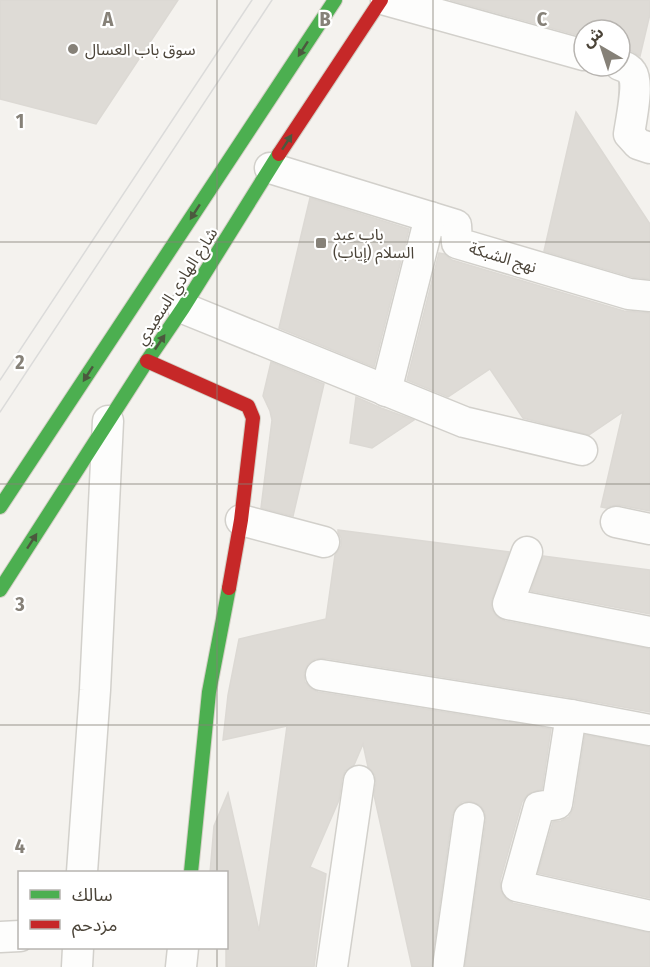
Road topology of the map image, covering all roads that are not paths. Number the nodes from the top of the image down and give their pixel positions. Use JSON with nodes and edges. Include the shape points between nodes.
{"nodes":[{"id":1,"x":335,"y":0,"type":"edge"},
{"id":2,"x":381,"y":0,"type":"edge"},
{"id":3,"x":386,"y":0,"type":"edge"},
{"id":4,"x":572,"y":52,"type":"edge"},
{"id":5,"x":632,"y":73,"type":"edge"},
{"id":6,"x":650,"y":148,"type":"edge"},
{"id":7,"x":270,"y":168,"type":"junction"},
{"id":8,"x":430,"y":217,"type":"junction"},
{"id":9,"x":650,"y":296,"type":"edge"},
{"id":10,"x":183,"y":308,"type":"junction"},
{"id":11,"x":147,"y":361,"type":"junction"},
{"id":12,"x":386,"y":391,"type":"junction"},
{"id":13,"x":108,"y":421,"type":"junction"},
{"id":14,"x":582,"y":450,"type":"dead end"},
{"id":15,"x":0,"y":507,"type":"edge"},
{"id":16,"x":241,"y":520,"type":"junction"},
{"id":17,"x":616,"y":522,"type":"dead end"},
{"id":18,"x":650,"y":530,"type":"edge"},
{"id":19,"x":324,"y":542,"type":"dead end"},
{"id":20,"x":527,"y":552,"type":"dead end"},
{"id":21,"x":0,"y":590,"type":"edge"},
{"id":22,"x":650,"y":632,"type":"edge"},
{"id":23,"x":321,"y":675,"type":"dead end"},
{"id":24,"x":571,"y":715,"type":"junction"},
{"id":25,"x":650,"y":730,"type":"edge"},
{"id":26,"x":359,"y":782,"type":"dead end"},
{"id":27,"x":469,"y":818,"type":"dead end"},
{"id":28,"x":82,"y":871,"type":"edge"},
{"id":29,"x":190,"y":871,"type":"edge"},
{"id":30,"x":650,"y":916,"type":"edge"},
{"id":31,"x":18,"y":936,"type":"edge"},
{"id":32,"x":0,"y":938,"type":"edge"},
{"id":33,"x":78,"y":949,"type":"edge"},
{"id":34,"x":183,"y":949,"type":"edge"},
{"id":35,"x":77,"y":967,"type":"edge"},
{"id":36,"x":181,"y":967,"type":"edge"},
{"id":37,"x":332,"y":967,"type":"edge"},
{"id":38,"x":448,"y":967,"type":"edge"}],
"edges":[{"from":1,"to":15,"type":"main road","name":"شارع الهادي السعيدي","one_way":true},
{"from":7,"to":2,"type":"main road","name":"شارع الهادي السعيدي","one_way":true},
{"from":3,"to":4,"type":"street"},
{"from":5,"to":6,"type":"street","via":[[629,134],[638,144]]},
{"from":7,"to":8,"type":"street","name":"نهج الشبكة"},
{"from":7,"to":10,"type":"main road","name":"شارع الهادي السعيدي"},
{"from":8,"to":9,"type":"street","name":"نهج الشبكة","via":[[456,225],[457,243],[629,294]]},
{"from":8,"to":12,"type":"street"},
{"from":11,"to":10,"type":"main road","name":"شارع الهادي السعيدي","one_way":true},
{"from":10,"to":12,"type":"street"},
{"from":11,"to":13,"type":"main road","name":"شارع الهادي السعيدي"},
{"from":11,"to":16,"type":"main road","via":[[248,406],[253,418]]},
{"from":12,"to":14,"type":"street","via":[[464,422]]},
{"from":21,"to":13,"type":"main road","name":"شارع الهادي السعيدي","one_way":true},
{"from":13,"to":28,"type":"street"},
{"from":16,"to":19,"type":"street"},
{"from":16,"to":29,"type":"main road","via":[[209,692]]},
{"from":17,"to":18,"type":"street"},
{"from":20,"to":22,"type":"street","via":[[508,604]]},
{"from":23,"to":24,"type":"street"},
{"from":24,"to":25,"type":"street"},
{"from":24,"to":30,"type":"street","via":[[557,804],[539,807],[517,886]]},
{"from":26,"to":37,"type":"street"},
{"from":27,"to":38,"type":"street"},
{"from":31,"to":32,"type":"street"},
{"from":33,"to":35,"type":"street"},
{"from":34,"to":36,"type":"street"}]}
